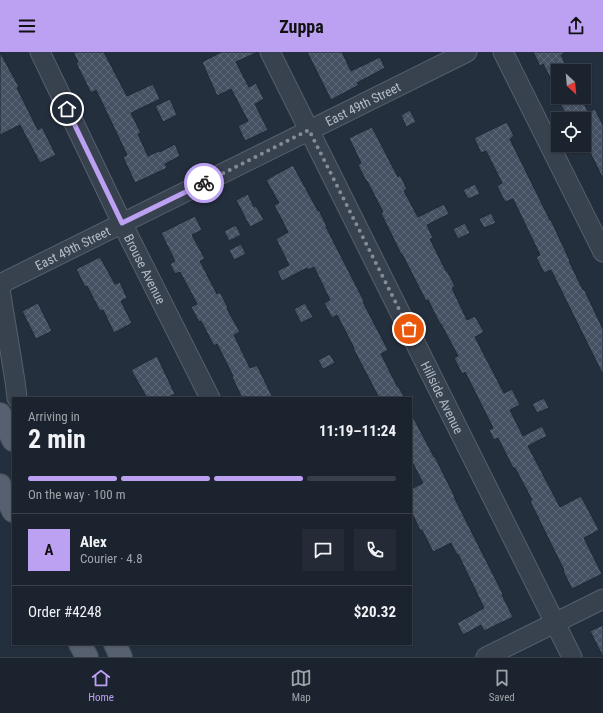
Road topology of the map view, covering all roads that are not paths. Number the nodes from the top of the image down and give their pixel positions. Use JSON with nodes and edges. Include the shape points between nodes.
{"nodes":[{"id":1,"x":40,"y":52,"type":"edge"},
{"id":2,"x":270,"y":52,"type":"edge"},
{"id":3,"x":467,"y":52,"type":"edge"},
{"id":4,"x":503,"y":52,"type":"edge"},
{"id":5,"x":309,"y":130,"type":"junction"},
{"id":6,"x":122,"y":223,"type":"junction"},
{"id":7,"x":603,"y":252,"type":"edge"},
{"id":8,"x":0,"y":284,"type":"edge"},
{"id":9,"x":0,"y":289,"type":"edge"},
{"id":10,"x":17,"y":397,"type":"edge"},
{"id":11,"x":209,"y":397,"type":"edge"},
{"id":12,"x":0,"y":414,"type":"edge"},
{"id":13,"x":12,"y":438,"type":"edge"},
{"id":14,"x":0,"y":485,"type":"edge"},
{"id":15,"x":12,"y":509,"type":"edge"},
{"id":16,"x":603,"y":599,"type":"edge"},
{"id":17,"x":555,"y":623,"type":"junction"},
{"id":18,"x":81,"y":645,"type":"edge"},
{"id":19,"x":115,"y":645,"type":"edge"},
{"id":20,"x":87,"y":657,"type":"edge"},
{"id":21,"x":121,"y":657,"type":"edge"},
{"id":22,"x":486,"y":657,"type":"edge"},
{"id":23,"x":572,"y":657,"type":"edge"}],
"edges":[{"from":1,"to":6,"type":"street","name":"Brouse Avenue"},
{"from":2,"to":5,"type":"street","name":"Hillside Avenue"},
{"from":3,"to":5,"type":"street","name":"East 49th Street"},
{"from":4,"to":7,"type":"street"},
{"from":5,"to":6,"type":"street","name":"East 49th Street"},
{"from":5,"to":17,"type":"street","name":"Hillside Avenue"},
{"from":6,"to":8,"type":"street","name":"East 49th Street"},
{"from":6,"to":11,"type":"street","name":"Brouse Avenue"},
{"from":9,"to":10,"type":"street"},
{"from":12,"to":13,"type":"main road"},
{"from":14,"to":15,"type":"main road"},
{"from":16,"to":17,"type":"street"},
{"from":17,"to":22,"type":"street"},
{"from":17,"to":23,"type":"street","name":"Hillside Avenue"},
{"from":18,"to":20,"type":"main road"},
{"from":19,"to":21,"type":"main road"}]}
